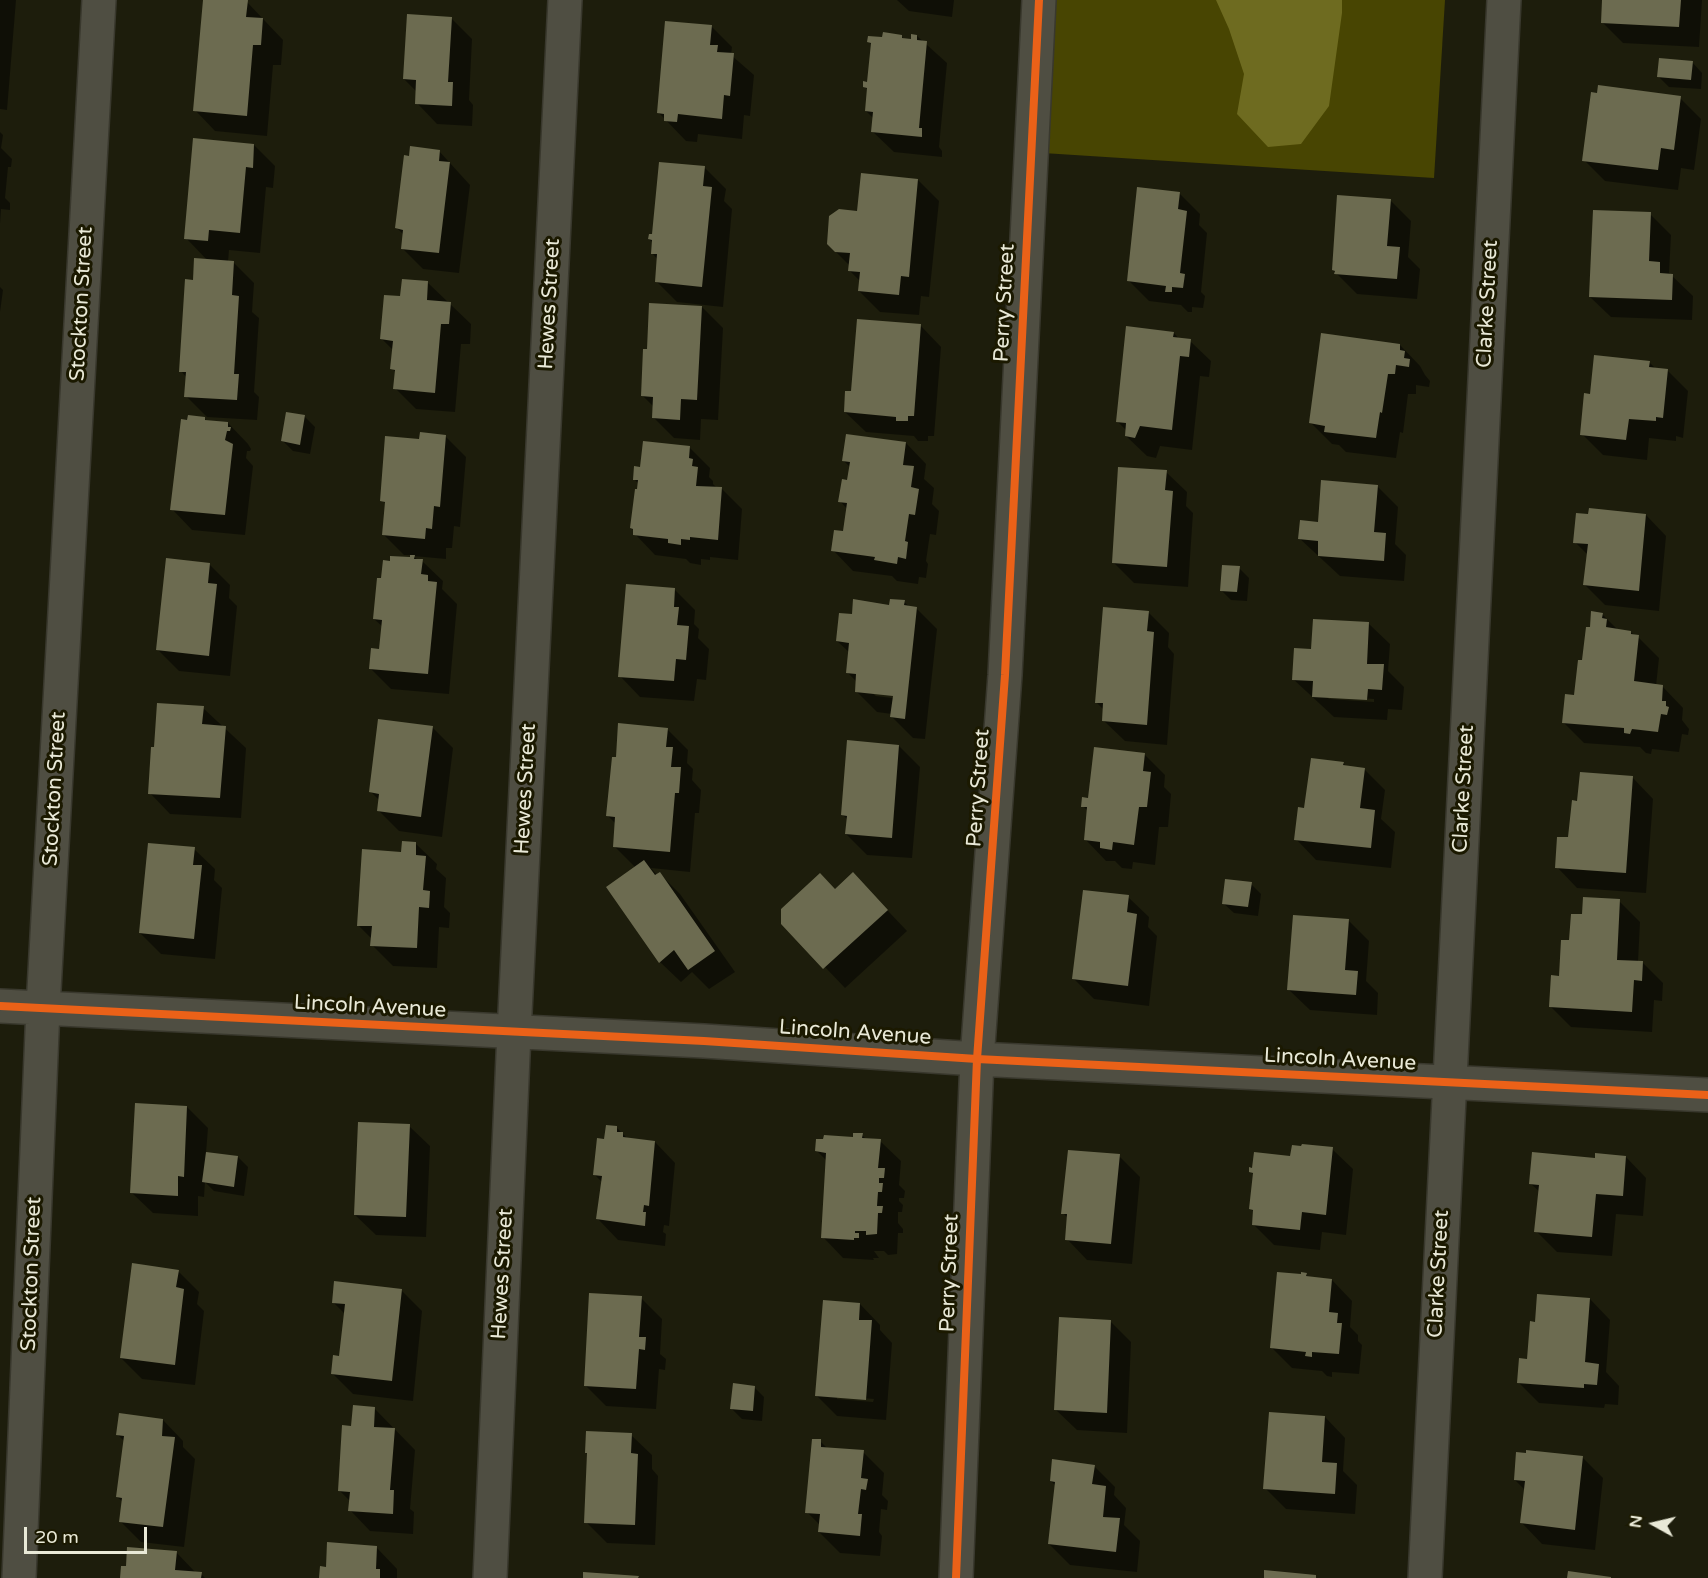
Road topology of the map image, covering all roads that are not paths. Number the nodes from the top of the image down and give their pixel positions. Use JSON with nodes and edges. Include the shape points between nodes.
{"nodes":[{"id":1,"x":99,"y":0,"type":"edge"},
{"id":2,"x":565,"y":0,"type":"edge"},
{"id":3,"x":1039,"y":0,"type":"edge"},
{"id":4,"x":1504,"y":0,"type":"edge"},
{"id":5,"x":0,"y":1006,"type":"edge"},
{"id":6,"x":43,"y":1008,"type":"junction"},
{"id":7,"x":514,"y":1033,"type":"junction"},
{"id":8,"x":977,"y":1059,"type":"junction"},
{"id":9,"x":1448,"y":1083,"type":"junction"},
{"id":10,"x":1708,"y":1095,"type":"edge"},
{"id":11,"x":19,"y":1578,"type":"edge"},
{"id":12,"x":490,"y":1578,"type":"edge"},
{"id":13,"x":956,"y":1578,"type":"edge"},
{"id":14,"x":1425,"y":1578,"type":"edge"}],
"edges":[{"from":1,"to":6,"type":"street","name":"Stockton Street"},
{"from":2,"to":7,"type":"street","name":"Hewes Street"},
{"from":3,"to":8,"type":"street","name":"Perry Street","via":[[1005,675]]},
{"from":4,"to":9,"type":"street","name":"Clarke Street"},
{"from":5,"to":6,"type":"street","name":"Lincoln Avenue"},
{"from":6,"to":7,"type":"street","name":"Lincoln Avenue"},
{"from":6,"to":11,"type":"street","name":"Stockton Street"},
{"from":7,"to":8,"type":"street","name":"Lincoln Avenue"},
{"from":7,"to":12,"type":"street","name":"Hewes Street"},
{"from":8,"to":9,"type":"street","name":"Lincoln Avenue"},
{"from":8,"to":13,"type":"street","name":"Perry Street"},
{"from":9,"to":10,"type":"street","name":"Lincoln Avenue"},
{"from":9,"to":14,"type":"street","name":"Clarke Street"}]}
